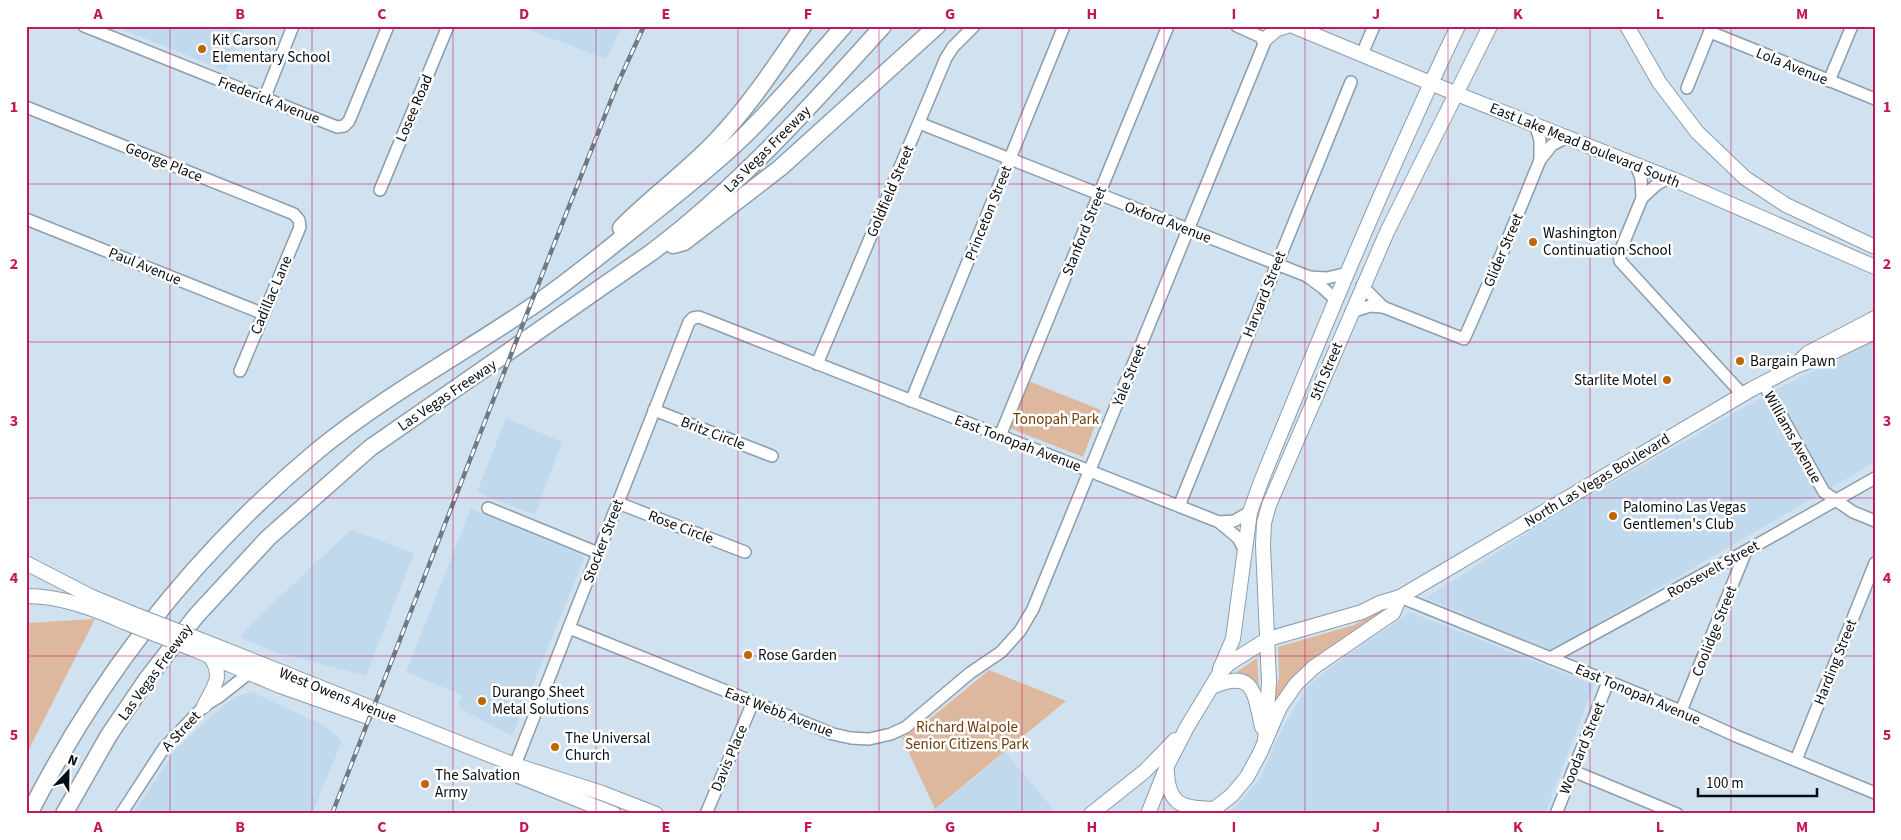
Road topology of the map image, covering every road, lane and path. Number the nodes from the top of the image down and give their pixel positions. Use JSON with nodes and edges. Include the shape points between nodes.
{"nodes":[{"id":1,"x":84,"y":26,"type":"edge"},
{"id":2,"x":293,"y":26,"type":"edge"},
{"id":3,"x":388,"y":26,"type":"edge"},
{"id":4,"x":448,"y":26,"type":"edge"},
{"id":5,"x":803,"y":26,"type":"edge"},
{"id":6,"x":844,"y":26,"type":"edge"},
{"id":7,"x":883,"y":26,"type":"edge"},
{"id":8,"x":937,"y":26,"type":"edge"},
{"id":9,"x":974,"y":26,"type":"edge"},
{"id":10,"x":1064,"y":26,"type":"edge"},
{"id":11,"x":1168,"y":26,"type":"edge"},
{"id":12,"x":1237,"y":26,"type":"edge"},
{"id":13,"x":1287,"y":26,"type":"edge"},
{"id":14,"x":1293,"y":26,"type":"edge"},
{"id":15,"x":1374,"y":26,"type":"edge"},
{"id":16,"x":1458,"y":26,"type":"edge"},
{"id":17,"x":1490,"y":26,"type":"edge"},
{"id":18,"x":1627,"y":26,"type":"edge"},
{"id":19,"x":1852,"y":26,"type":"edge"},
{"id":20,"x":1709,"y":28,"type":"edge"},
{"id":21,"x":1264,"y":40,"type":"junction"},
{"id":22,"x":1362,"y":54,"type":"junction"},
{"id":23,"x":1829,"y":81,"type":"junction"},
{"id":24,"x":1351,"y":82,"type":"dead end"},
{"id":25,"x":1431,"y":83,"type":"junction"},
{"id":26,"x":1687,"y":88,"type":"dead end"},
{"id":27,"x":1457,"y":94,"type":"junction"},
{"id":28,"x":264,"y":98,"type":"junction"},
{"id":29,"x":1875,"y":99,"type":"edge"},
{"id":30,"x":26,"y":107,"type":"edge"},
{"id":31,"x":919,"y":123,"type":"junction"},
{"id":32,"x":1534,"y":124,"type":"junction"},
{"id":33,"x":1567,"y":137,"type":"junction"},
{"id":34,"x":1010,"y":159,"type":"junction"},
{"id":35,"x":1540,"y":160,"type":"junction"},
{"id":36,"x":1636,"y":165,"type":"junction"},
{"id":37,"x":1668,"y":178,"type":"junction"},
{"id":38,"x":380,"y":190,"type":"dead end"},
{"id":39,"x":1099,"y":195,"type":"junction"},
{"id":40,"x":1642,"y":198,"type":"junction"},
{"id":41,"x":26,"y":219,"type":"edge"},
{"id":42,"x":299,"y":220,"type":"joint"},
{"id":43,"x":1188,"y":230,"type":"junction"},
{"id":44,"x":1875,"y":247,"type":"edge"},
{"id":45,"x":652,"y":252,"type":"junction"},
{"id":46,"x":1276,"y":264,"type":"junction"},
{"id":47,"x":1875,"y":267,"type":"edge"},
{"id":48,"x":1348,"y":273,"type":"junction"},
{"id":49,"x":1307,"y":276,"type":"junction"},
{"id":50,"x":570,"y":279,"type":"junction"},
{"id":51,"x":1362,"y":286,"type":"junction"},
{"id":52,"x":1336,"y":300,"type":"junction"},
{"id":53,"x":1382,"y":307,"type":"junction"},
{"id":54,"x":1351,"y":312,"type":"junction"},
{"id":55,"x":264,"y":314,"type":"junction"},
{"id":56,"x":694,"y":318,"type":"joint"},
{"id":57,"x":1875,"y":318,"type":"edge"},
{"id":58,"x":1875,"y":332,"type":"edge"},
{"id":59,"x":817,"y":364,"type":"junction"},
{"id":60,"x":1796,"y":366,"type":"junction"},
{"id":61,"x":240,"y":371,"type":"dead end"},
{"id":62,"x":1763,"y":383,"type":"junction"},
{"id":63,"x":1297,"y":393,"type":"junction"},
{"id":64,"x":1742,"y":394,"type":"junction"},
{"id":65,"x":911,"y":401,"type":"junction"},
{"id":66,"x":654,"y":410,"type":"junction"},
{"id":67,"x":1310,"y":410,"type":"junction"},
{"id":68,"x":1000,"y":436,"type":"junction"},
{"id":69,"x":772,"y":456,"type":"dead end"},
{"id":70,"x":1090,"y":471,"type":"junction"},
{"id":71,"x":1875,"y":478,"type":"edge"},
{"id":72,"x":1837,"y":500,"type":"junction"},
{"id":73,"x":618,"y":503,"type":"junction"},
{"id":74,"x":1179,"y":506,"type":"junction"},
{"id":75,"x":488,"y":508,"type":"dead end"},
{"id":76,"x":1250,"y":512,"type":"junction"},
{"id":77,"x":1875,"y":521,"type":"edge"},
{"id":78,"x":1219,"y":522,"type":"junction"},
{"id":79,"x":1245,"y":551,"type":"junction"},
{"id":80,"x":1746,"y":551,"type":"junction"},
{"id":81,"x":745,"y":552,"type":"dead end"},
{"id":82,"x":598,"y":553,"type":"junction"},
{"id":83,"x":26,"y":563,"type":"edge"},
{"id":84,"x":1875,"y":563,"type":"edge"},
{"id":85,"x":32,"y":596,"type":"edge"},
{"id":86,"x":1400,"y":597,"type":"junction"},
{"id":87,"x":127,"y":617,"type":"junction"},
{"id":88,"x":569,"y":628,"type":"junction"},
{"id":89,"x":1268,"y":639,"type":"junction"},
{"id":90,"x":197,"y":645,"type":"junction"},
{"id":91,"x":170,"y":649,"type":"junction"},
{"id":92,"x":209,"y":656,"type":"junction"},
{"id":93,"x":1550,"y":658,"type":"junction"},
{"id":94,"x":251,"y":668,"type":"junction"},
{"id":95,"x":1608,"y":682,"type":"junction"},
{"id":96,"x":1211,"y":687,"type":"junction"},
{"id":97,"x":753,"y":702,"type":"junction"},
{"id":98,"x":204,"y":706,"type":"junction"},
{"id":99,"x":1681,"y":711,"type":"junction"},
{"id":100,"x":1187,"y":727,"type":"junction"},
{"id":101,"x":884,"y":736,"type":"joint"},
{"id":102,"x":1265,"y":740,"type":"junction"},
{"id":103,"x":1796,"y":760,"type":"junction"},
{"id":104,"x":515,"y":765,"type":"junction"},
{"id":105,"x":1167,"y":766,"type":"junction"},
{"id":106,"x":1573,"y":771,"type":"junction"},
{"id":107,"x":602,"y":793,"type":"junction"},
{"id":108,"x":1875,"y":793,"type":"edge"},
{"id":109,"x":596,"y":807,"type":"junction"},
{"id":110,"x":1212,"y":811,"type":"edge"},
{"id":111,"x":29,"y":814,"type":"edge"},
{"id":112,"x":64,"y":814,"type":"edge"},
{"id":113,"x":77,"y":814,"type":"edge"},
{"id":114,"x":121,"y":814,"type":"edge"},
{"id":115,"x":614,"y":814,"type":"edge"},
{"id":116,"x":656,"y":814,"type":"edge"},
{"id":117,"x":706,"y":814,"type":"edge"},
{"id":118,"x":1090,"y":814,"type":"edge"},
{"id":119,"x":1148,"y":814,"type":"edge"},
{"id":120,"x":1200,"y":814,"type":"edge"},
{"id":121,"x":1556,"y":814,"type":"edge"},
{"id":122,"x":1676,"y":814,"type":"edge"}],
"edges":[{"from":1,"to":28,"type":"street","name":"Frederick Avenue"},
{"from":2,"to":28,"type":"street"},
{"from":3,"to":28,"type":"street","name":"Frederick Avenue","via":[[349,121],[344,126],[337,127]]},
{"from":4,"to":38,"type":"street","name":"Losee Road"},
{"from":5,"to":50,"type":"highway","via":[[724,132],[645,203]]},
{"from":6,"to":50,"type":"highway","name":"Las Vegas Freeway","via":[[743,136],[692,182]]},
{"from":7,"to":45,"type":"highway","name":"Las Vegas Freeway","via":[[759,159],[694,219]]},
{"from":8,"to":45,"type":"highway","via":[[780,168],[684,242]]},
{"from":9,"to":31,"type":"street","name":"Goldfield Street","via":[[946,58]]},
{"from":10,"to":34,"type":"street","name":"Princeton Street"},
{"from":11,"to":39,"type":"street","name":"Stanford Street"},
{"from":12,"to":21,"type":"street"},
{"from":13,"to":21,"type":"main road","via":[[1277,29]]},
{"from":14,"to":22,"type":"main road","name":"East Lake Mead Boulevard South"},
{"from":15,"to":22,"type":"street"},
{"from":16,"to":25,"type":"main road","name":"5th Street"},
{"from":17,"to":27,"type":"main road","name":"5th Street"},
{"from":18,"to":44,"type":"main road","via":[[1650,69],[1697,132],[1745,178],[1786,206]]},
{"from":19,"to":23,"type":"street"},
{"from":20,"to":23,"type":"street","name":"Lola Avenue"},
{"from":20,"to":26,"type":"street"},
{"from":21,"to":43,"type":"street","name":"Yale Street"},
{"from":22,"to":25,"type":"main road","name":"East Lake Mead Boulevard South"},
{"from":23,"to":29,"type":"street","name":"Lola Avenue"},
{"from":24,"to":46,"type":"street","name":"Harvard Street"},
{"from":25,"to":27,"type":"main road","name":"East Lake Mead Boulevard South"},
{"from":25,"to":48,"type":"main road","name":"5th Street"},
{"from":27,"to":32,"type":"main road","name":"East Lake Mead Boulevard South"},
{"from":27,"to":51,"type":"main road","name":"5th Street"},
{"from":30,"to":42,"type":"street","name":"George Place","via":[[294,214]]},
{"from":31,"to":34,"type":"street","name":"Oxford Avenue"},
{"from":31,"to":59,"type":"street","name":"Goldfield Street"},
{"from":32,"to":33,"type":"main road","name":"East Lake Mead Boulevard South"},
{"from":32,"to":35,"type":"street","name":"Glider Street","via":[[1540,140]]},
{"from":33,"to":35,"type":"street","name":"Glider Street","via":[[1552,146]]},
{"from":33,"to":36,"type":"main road","name":"East Lake Mead Boulevard South"},
{"from":34,"to":39,"type":"street","name":"Oxford Avenue"},
{"from":34,"to":65,"type":"street","name":"Princeton Street"},
{"from":35,"to":53,"type":"street","name":"Glider Street","via":[[1464,339]]},
{"from":36,"to":37,"type":"main road","name":"East Lake Mead Boulevard South"},
{"from":36,"to":40,"type":"street","via":[[1641,178]]},
{"from":37,"to":40,"type":"street"},
{"from":37,"to":47,"type":"main road","name":"East Lake Mead Boulevard South"},
{"from":39,"to":43,"type":"street","name":"Oxford Avenue"},
{"from":39,"to":68,"type":"street","name":"Stanford Street"},
{"from":40,"to":64,"type":"street","name":"Williams Avenue","via":[[1620,261]]},
{"from":41,"to":55,"type":"street","name":"Paul Avenue"},
{"from":42,"to":55,"type":"street","name":"Cadillac Lane","via":[[300,227]]},
{"from":43,"to":46,"type":"street","name":"Oxford Avenue"},
{"from":43,"to":70,"type":"street","name":"Yale Street"},
{"from":45,"to":91,"type":"highway","name":"Las Vegas Freeway","via":[[370,448],[262,544]]},
{"from":46,"to":49,"type":"street","name":"Oxford Avenue"},
{"from":46,"to":74,"type":"street","name":"Harvard Street"},
{"from":48,"to":49,"type":"street","name":"Oxford Avenue","via":[[1327,278]]},
{"from":48,"to":52,"type":"main road","name":"5th Street"},
{"from":49,"to":52,"type":"street","name":"Oxford Avenue"},
{"from":50,"to":111,"type":"highway","name":"Las Vegas Freeway","via":[[354,423],[245,517],[178,588],[120,662],[79,724]]},
{"from":51,"to":53,"type":"street"},
{"from":51,"to":54,"type":"main road","name":"5th Street"},
{"from":52,"to":63,"type":"main road","name":"5th Street"},
{"from":53,"to":54,"type":"street","via":[[1370,306]]},
{"from":54,"to":67,"type":"main road","name":"5th Street"},
{"from":55,"to":61,"type":"street","name":"Cadillac Lane"},
{"from":56,"to":59,"type":"street","name":"East Tonopah Avenue","via":[[699,317]]},
{"from":56,"to":66,"type":"street","name":"Stocker Street","via":[[689,322]]},
{"from":57,"to":60,"type":"main road","name":"North Las Vegas Boulevard","via":[[1808,353]]},
{"from":58,"to":60,"type":"main road","name":"North Las Vegas Boulevard"},
{"from":59,"to":65,"type":"street","name":"East Tonopah Avenue"},
{"from":60,"to":62,"type":"main road","name":"North Las Vegas Boulevard"},
{"from":62,"to":64,"type":"main road","name":"North Las Vegas Boulevard"},
{"from":62,"to":72,"type":"street","name":"Williams Avenue","via":[[1824,492]]},
{"from":63,"to":67,"type":"main road"},
{"from":63,"to":76,"type":"main road","name":"5th Street"},
{"from":64,"to":86,"type":"main road","name":"North Las Vegas Boulevard"},
{"from":65,"to":68,"type":"street","name":"East Tonopah Avenue"},
{"from":66,"to":69,"type":"street","name":"Britz Circle"},
{"from":66,"to":73,"type":"street","name":"Stocker Street"},
{"from":67,"to":89,"type":"main road","name":"5th Street","via":[[1276,486],[1264,523]]},
{"from":68,"to":70,"type":"street","name":"East Tonopah Avenue"},
{"from":70,"to":74,"type":"street","name":"East Tonopah Avenue"},
{"from":70,"to":101,"type":"street","name":"Yale Street","via":[[1033,609],[1020,631],[1001,652],[970,673],[906,727]]},
{"from":71,"to":72,"type":"street","name":"Roosevelt Street"},
{"from":72,"to":77,"type":"street","name":"Williams Avenue","via":[[1853,512]]},
{"from":72,"to":80,"type":"street","name":"Roosevelt Street"},
{"from":73,"to":81,"type":"street","name":"Rose Circle"},
{"from":73,"to":82,"type":"street","name":"Stocker Street"},
{"from":74,"to":78,"type":"street","name":"East Tonopah Avenue"},
{"from":75,"to":82,"type":"street"},
{"from":76,"to":78,"type":"street","via":[[1234,521]]},
{"from":76,"to":79,"type":"main road","name":"5th Street"},
{"from":78,"to":79,"type":"street","name":"East Tonopah Avenue","via":[[1238,538]]},
{"from":79,"to":96,"type":"main road","name":"5th Street","via":[[1232,639]]},
{"from":80,"to":93,"type":"street","name":"Roosevelt Street"},
{"from":80,"to":99,"type":"street","name":"Coolidge Street"},
{"from":82,"to":88,"type":"street","name":"Stocker Street"},
{"from":83,"to":87,"type":"main road","name":"West Owens Avenue"},
{"from":84,"to":103,"type":"street","name":"Harding Street"},
{"from":85,"to":87,"type":"main road","name":"West Owens Avenue"},
{"from":86,"to":89,"type":"main road","name":"North Las Vegas Boulevard","via":[[1362,612]]},
{"from":86,"to":93,"type":"street","name":"East Tonopah Avenue"},
{"from":86,"to":102,"type":"main road","name":"North Las Vegas Boulevard","via":[[1393,613],[1314,666],[1296,684],[1280,707]]},
{"from":87,"to":90,"type":"main road","name":"West Owens Avenue","bridge":true},
{"from":88,"to":97,"type":"street","name":"East Webb Avenue"},
{"from":88,"to":104,"type":"street","name":"Stocker Street"},
{"from":89,"to":96,"type":"main road","name":"North Las Vegas Boulevard","via":[[1231,662]]},
{"from":89,"to":102,"type":"main road","name":"5th Street","via":[[1269,700]]},
{"from":90,"to":92,"type":"main road","name":"West Owens Avenue"},
{"from":90,"to":94,"type":"main road","name":"West Owens Avenue"},
{"from":91,"to":112,"type":"highway","name":"Las Vegas Freeway","via":[[109,735]]},
{"from":91,"to":113,"type":"highway"},
{"from":92,"to":94,"type":"main road","name":"West Owens Avenue"},
{"from":92,"to":98,"type":"main road","via":[[218,670],[217,680]]},
{"from":93,"to":95,"type":"street","name":"East Tonopah Avenue"},
{"from":94,"to":98,"type":"street","name":"A Street"},
{"from":94,"to":104,"type":"main road","name":"West Owens Avenue"},
{"from":94,"to":109,"type":"main road","name":"West Owens Avenue"},
{"from":95,"to":99,"type":"street","name":"East Tonopah Avenue"},
{"from":95,"to":106,"type":"street","name":"Woodard Street"},
{"from":96,"to":100,"type":"main road","name":"North Las Vegas Boulevard"},
{"from":96,"to":102,"type":"main road","via":[[1237,680],[1252,688]]},
{"from":97,"to":101,"type":"street","name":"East Webb Avenue","via":[[834,734],[860,739]]},
{"from":97,"to":117,"type":"street","name":"Davis Place"},
{"from":98,"to":114,"type":"street","name":"A Street","via":[[164,748]]},
{"from":99,"to":103,"type":"street","name":"East Tonopah Avenue"},
{"from":100,"to":105,"type":"main road","name":"North Las Vegas Boulevard"},
{"from":100,"to":118,"type":"main road","via":[[1145,771]]},
{"from":102,"to":110,"type":"main road","name":"North Las Vegas Boulevard","via":[[1246,777],[1232,795]]},
{"from":103,"to":108,"type":"street","name":"East Tonopah Avenue"},
{"from":104,"to":107,"type":"main road","name":"West Owens Avenue"},
{"from":105,"to":110,"type":"main road","via":[[1169,788],[1177,802]]},
{"from":105,"to":119,"type":"main road","name":"North Las Vegas Boulevard"},
{"from":106,"to":121,"type":"street","name":"Woodard Street"},
{"from":106,"to":122,"type":"street"},
{"from":107,"to":109,"type":"main road"},
{"from":107,"to":116,"type":"main road","name":"West Owens Avenue"},
{"from":109,"to":115,"type":"main road","name":"West Owens Avenue"},
{"from":110,"to":120,"type":"main road"}]}
